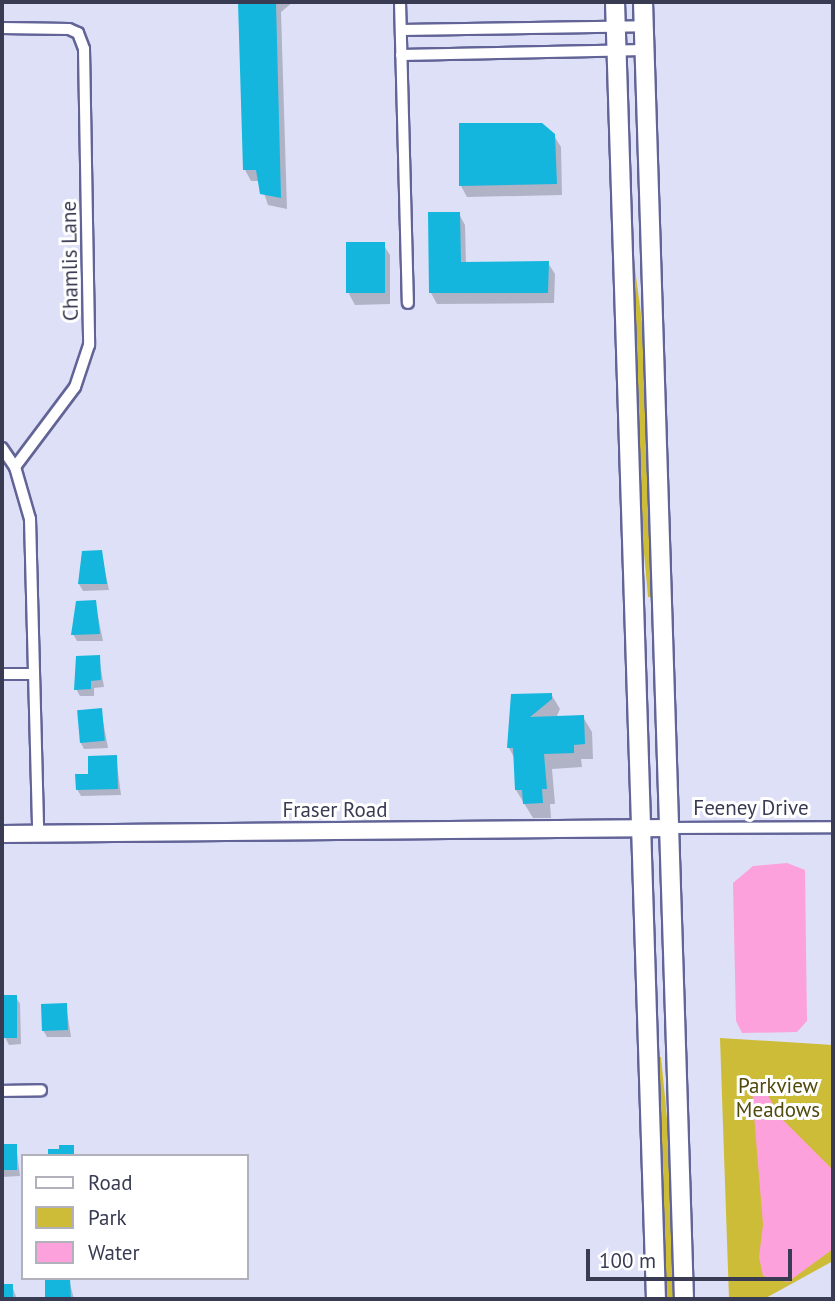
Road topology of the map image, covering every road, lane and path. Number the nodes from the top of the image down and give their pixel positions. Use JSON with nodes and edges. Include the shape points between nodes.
{"nodes":[{"id":1,"x":400,"y":2,"type":"edge"},
{"id":2,"x":615,"y":2,"type":"edge"},
{"id":3,"x":643,"y":2,"type":"edge"},
{"id":4,"x":616,"y":26,"type":"junction"},
{"id":5,"x":644,"y":26,"type":"junction"},
{"id":6,"x":2,"y":28,"type":"edge"},
{"id":7,"x":401,"y":30,"type":"junction"},
{"id":8,"x":617,"y":50,"type":"junction"},
{"id":9,"x":644,"y":50,"type":"junction"},
{"id":10,"x":401,"y":55,"type":"junction"},
{"id":11,"x":408,"y":303,"type":"dead end"},
{"id":12,"x":2,"y":448,"type":"edge"},
{"id":13,"x":15,"y":467,"type":"junction"},
{"id":14,"x":2,"y":674,"type":"edge"},
{"id":15,"x":32,"y":674,"type":"junction"},
{"id":16,"x":833,"y":827,"type":"edge"},
{"id":17,"x":641,"y":828,"type":"junction"},
{"id":18,"x":668,"y":828,"type":"junction"},
{"id":19,"x":38,"y":833,"type":"junction"},
{"id":20,"x":2,"y":834,"type":"edge"},
{"id":21,"x":41,"y":1090,"type":"dead end"},
{"id":22,"x":2,"y":1091,"type":"edge"},
{"id":23,"x":656,"y":1299,"type":"edge"},
{"id":24,"x":684,"y":1299,"type":"edge"}],
"edges":[{"from":1,"to":7,"type":"street"},
{"from":2,"to":4,"type":"main road"},
{"from":3,"to":5,"type":"main road"},
{"from":4,"to":5,"type":"street"},
{"from":4,"to":7,"type":"street"},
{"from":4,"to":8,"type":"main road"},
{"from":5,"to":9,"type":"main road"},
{"from":6,"to":13,"type":"street","name":"Chamlis Lane","via":[[56,27],[78,33],[84,49],[90,336],[75,387]]},
{"from":7,"to":10,"type":"street"},
{"from":8,"to":9,"type":"street"},
{"from":8,"to":10,"type":"street"},
{"from":8,"to":17,"type":"main road"},
{"from":9,"to":18,"type":"main road"},
{"from":10,"to":11,"type":"street"},
{"from":12,"to":13,"type":"street"},
{"from":13,"to":15,"type":"street","via":[[30,519]]},
{"from":14,"to":15,"type":"street"},
{"from":15,"to":19,"type":"street"},
{"from":16,"to":18,"type":"street","name":"Feeney Drive"},
{"from":17,"to":18,"type":"street","name":"Fraser Road"},
{"from":17,"to":19,"type":"street","name":"Fraser Road"},
{"from":17,"to":23,"type":"main road"},
{"from":18,"to":24,"type":"main road"},
{"from":19,"to":20,"type":"street","name":"Fraser Road"},
{"from":21,"to":22,"type":"street"}]}
